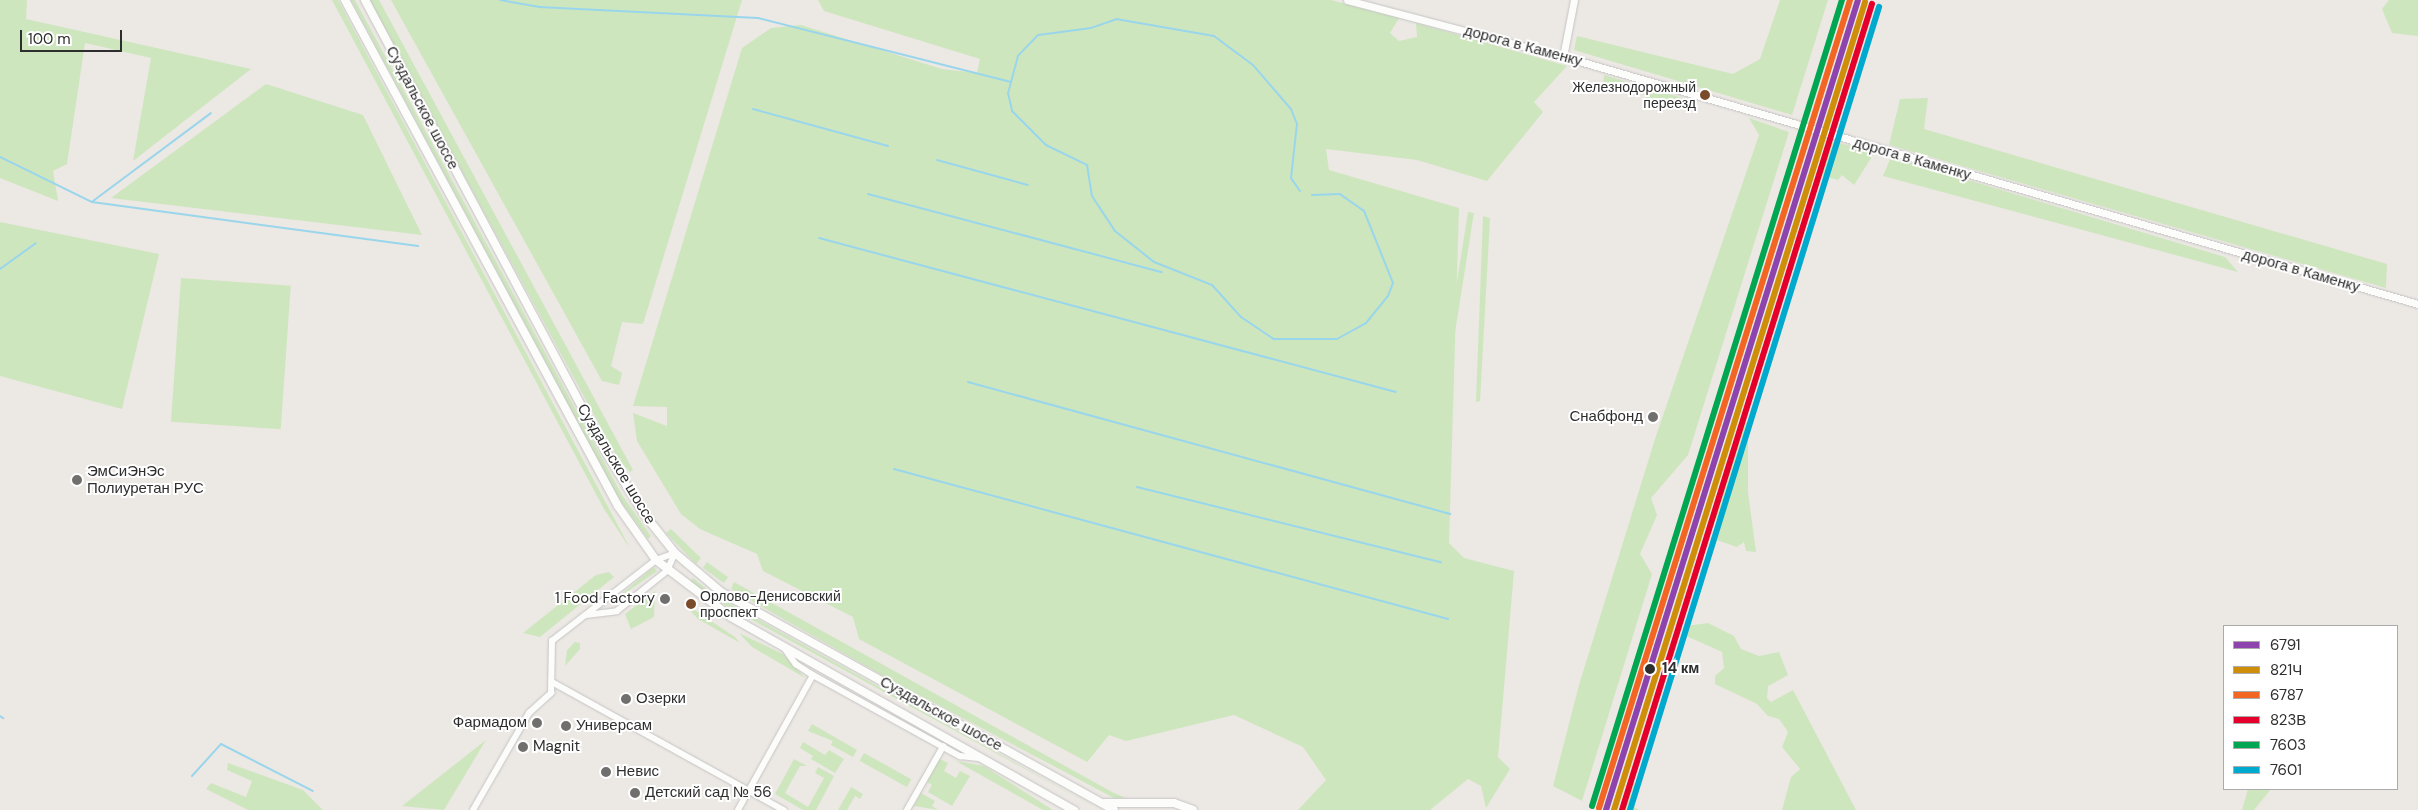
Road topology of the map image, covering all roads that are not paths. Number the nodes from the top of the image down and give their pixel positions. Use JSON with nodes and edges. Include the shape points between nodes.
{"nodes":[{"id":1,"x":345,"y":0,"type":"edge"},
{"id":2,"x":365,"y":0,"type":"edge"},
{"id":3,"x":1347,"y":0,"type":"edge"},
{"id":4,"x":1574,"y":0,"type":"edge"},
{"id":5,"x":1563,"y":57,"type":"junction"},
{"id":6,"x":2418,"y":304,"type":"edge"},
{"id":7,"x":675,"y":553,"type":"junction"},
{"id":8,"x":656,"y":560,"type":"junction"},
{"id":9,"x":667,"y":571,"type":"junction"},
{"id":10,"x":584,"y":616,"type":"junction"},
{"id":11,"x":781,"y":644,"type":"junction"},
{"id":12,"x":812,"y":674,"type":"junction"},
{"id":13,"x":552,"y":682,"type":"junction"},
{"id":14,"x":943,"y":747,"type":"junction"},
{"id":15,"x":986,"y":759,"type":"junction"},
{"id":16,"x":749,"y":790,"type":"junction"},
{"id":17,"x":1102,"y":803,"type":"junction"},
{"id":18,"x":473,"y":810,"type":"edge"},
{"id":19,"x":738,"y":810,"type":"edge"},
{"id":20,"x":784,"y":810,"type":"edge"},
{"id":21,"x":907,"y":810,"type":"edge"},
{"id":22,"x":1074,"y":810,"type":"edge"},
{"id":23,"x":1114,"y":810,"type":"edge"},
{"id":24,"x":1193,"y":810,"type":"edge"}],
"edges":[{"from":1,"to":8,"type":"main road","name":"Суздальское шоссе","via":[[618,506]]},
{"from":2,"to":7,"type":"main road","name":"Суздальское шоссе","via":[[603,447],[644,514]]},
{"from":3,"to":5,"type":"street","name":"дорога в Каменку"},
{"from":4,"to":5,"type":"street"},
{"from":5,"to":6,"type":"street","name":"дорога в Каменку"},
{"from":7,"to":8,"type":"street"},
{"from":7,"to":9,"type":"street"},
{"from":7,"to":17,"type":"main road","name":"Суздальское шоссе","via":[[721,592]]},
{"from":8,"to":9,"type":"main road","name":"Суздальское шоссе"},
{"from":8,"to":10,"type":"street"},
{"from":9,"to":10,"type":"street","via":[[617,611]]},
{"from":9,"to":11,"type":"main road","name":"Суздальское шоссе","via":[[731,617]]},
{"from":10,"to":13,"type":"street","via":[[552,641]]},
{"from":11,"to":12,"type":"street","via":[[796,664]]},
{"from":11,"to":15,"type":"main road","name":"Суздальское шоссе"},
{"from":12,"to":14,"type":"street"},
{"from":12,"to":16,"type":"street"},
{"from":13,"to":16,"type":"street"},
{"from":13,"to":18,"type":"street","via":[[551,693],[529,713]]},
{"from":14,"to":15,"type":"street","via":[[960,756]]},
{"from":14,"to":21,"type":"street"},
{"from":15,"to":22,"type":"main road","name":"Суздальское шоссе"},
{"from":16,"to":19,"type":"street"},
{"from":16,"to":20,"type":"street"},
{"from":17,"to":23,"type":"main road","name":"Суздальское шоссе"},
{"from":17,"to":24,"type":"main road","via":[[1174,803]]}]}
